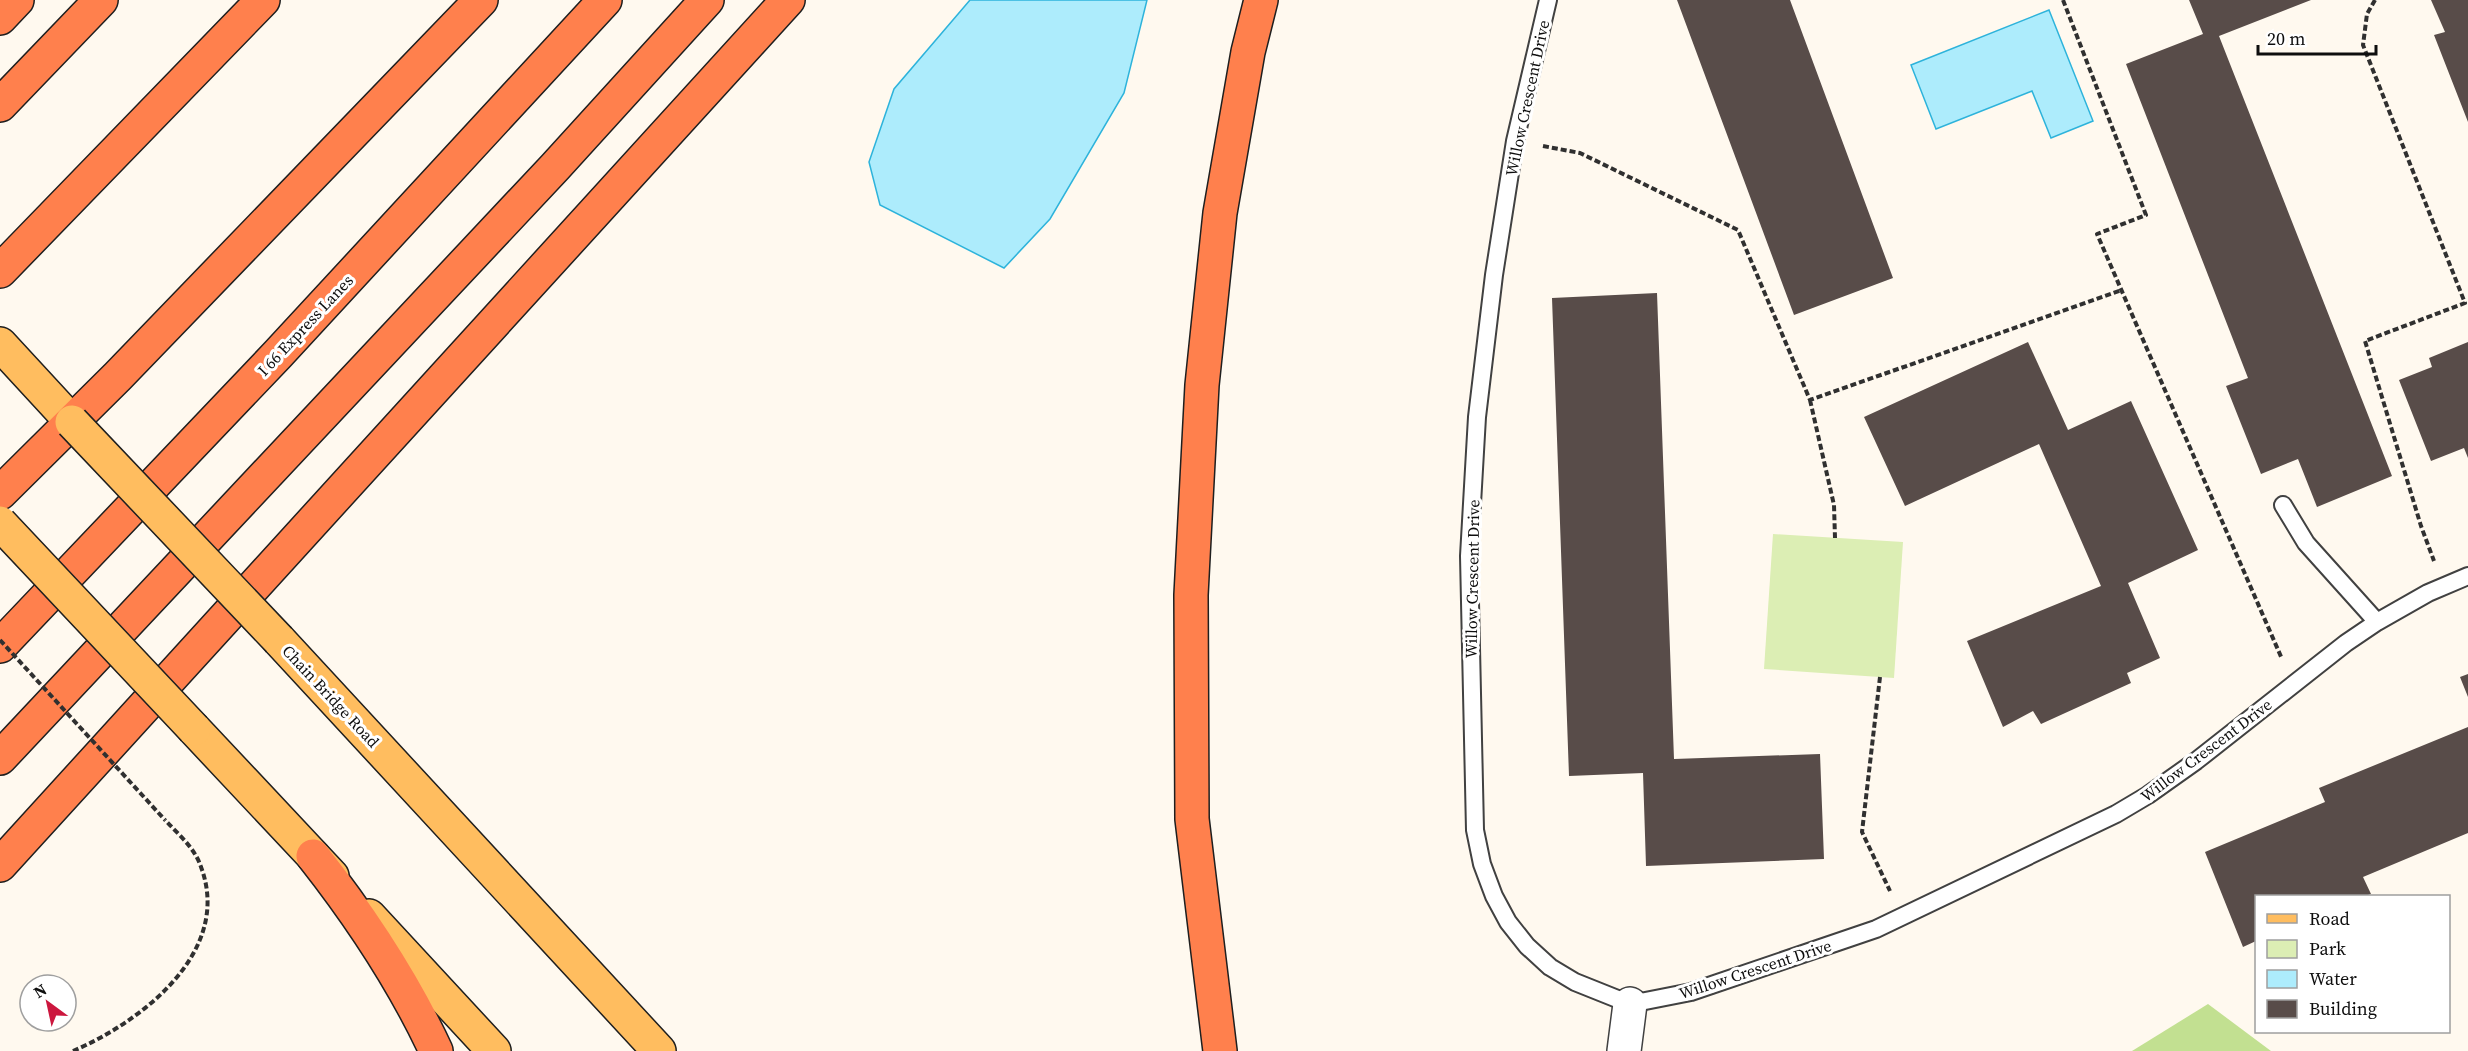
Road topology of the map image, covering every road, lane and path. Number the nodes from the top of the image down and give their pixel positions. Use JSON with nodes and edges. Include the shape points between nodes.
{"nodes":[{"id":1,"x":17,"y":0,"type":"edge"},
{"id":2,"x":100,"y":0,"type":"edge"},
{"id":3,"x":264,"y":0,"type":"edge"},
{"id":4,"x":481,"y":0,"type":"edge"},
{"id":5,"x":605,"y":0,"type":"edge"},
{"id":6,"x":707,"y":0,"type":"edge"},
{"id":7,"x":788,"y":0,"type":"edge"},
{"id":8,"x":1261,"y":0,"type":"edge"},
{"id":9,"x":1548,"y":0,"type":"edge"},
{"id":10,"x":2062,"y":0,"type":"edge"},
{"id":11,"x":2375,"y":0,"type":"edge"},
{"id":12,"x":0,"y":18,"type":"edge"},
{"id":13,"x":0,"y":105,"type":"edge"},
{"id":14,"x":1515,"y":141,"type":"junction"},
{"id":15,"x":10,"y":261,"type":"edge"},
{"id":16,"x":2122,"y":290,"type":"junction"},
{"id":17,"x":0,"y":344,"type":"edge"},
{"id":18,"x":1810,"y":400,"type":"junction"},
{"id":19,"x":72,"y":422,"type":"junction"},
{"id":20,"x":0,"y":493,"type":"edge"},
{"id":21,"x":2283,"y":505,"type":"dead end"},
{"id":22,"x":0,"y":523,"type":"edge"},
{"id":23,"x":1835,"y":538,"type":"dead end"},
{"id":24,"x":2468,"y":576,"type":"edge"},
{"id":25,"x":2444,"y":586,"type":"junction"},
{"id":26,"x":2377,"y":622,"type":"junction"},
{"id":27,"x":0,"y":640,"type":"edge"},
{"id":28,"x":0,"y":646,"type":"edge"},
{"id":29,"x":1880,"y":677,"type":"dead end"},
{"id":30,"x":2293,"y":685,"type":"junction"},
{"id":31,"x":0,"y":758,"type":"edge"},
{"id":32,"x":313,"y":856,"type":"junction"},
{"id":33,"x":0,"y":865,"type":"edge"},
{"id":34,"x":1901,"y":917,"type":"junction"},
{"id":35,"x":1629,"y":1004,"type":"junction"},
{"id":36,"x":73,"y":1051,"type":"edge"},
{"id":37,"x":436,"y":1051,"type":"edge"},
{"id":38,"x":494,"y":1051,"type":"edge"},
{"id":39,"x":659,"y":1051,"type":"edge"},
{"id":40,"x":1220,"y":1051,"type":"edge"},
{"id":41,"x":1624,"y":1051,"type":"edge"}],
"edges":[{"from":1,"to":12,"type":"highway"},
{"from":2,"to":13,"type":"highway"},
{"from":3,"to":15,"type":"highway"},
{"from":4,"to":19,"type":"highway"},
{"from":5,"to":28,"type":"highway","name":"I 66 Express Lanes"},
{"from":6,"to":31,"type":"highway"},
{"from":7,"to":33,"type":"highway"},
{"from":8,"to":40,"type":"highway","via":[[1220,213],[1202,386],[1191,596],[1192,819]]},
{"from":9,"to":14,"type":"lane","name":"Willow Crescent Drive"},
{"from":10,"to":16,"type":"path","via":[[2146,216],[2097,234]]},
{"from":11,"to":25,"type":"path","via":[[2367,14],[2363,45],[2465,303],[2365,341],[2421,526]]},
{"from":14,"to":18,"type":"path","via":[[1580,153],[1738,231]]},
{"from":14,"to":35,"type":"lane","name":"Willow Crescent Drive","via":[[1477,417],[1469,556],[1475,830],[1494,897],[1527,946],[1575,982]]},
{"from":16,"to":18,"type":"path"},
{"from":16,"to":30,"type":"path"},
{"from":17,"to":19,"type":"main road","name":"Chain Bridge Road"},
{"from":18,"to":23,"type":"path","via":[[1834,505]]},
{"from":19,"to":20,"type":"highway"},
{"from":19,"to":39,"type":"main road","name":"Chain Bridge Road","bridge":true},
{"from":21,"to":26,"type":"lane","via":[[2306,543]]},
{"from":22,"to":32,"type":"main road","bridge":true},
{"from":24,"to":25,"type":"lane","name":"Willow Crescent Drive"},
{"from":25,"to":26,"type":"lane","name":"Willow Crescent Drive"},
{"from":26,"to":30,"type":"lane","name":"Willow Crescent Drive"},
{"from":27,"to":36,"type":"path","bridge":true,"via":[[193,851],[207,888],[201,938],[188,963],[149,1005],[99,1040]]},
{"from":29,"to":34,"type":"path","via":[[1862,832]]},
{"from":30,"to":34,"type":"lane","name":"Willow Crescent Drive","via":[[2148,795],[2081,832]]},
{"from":32,"to":37,"type":"highway","via":[[376,940]]},
{"from":32,"to":38,"type":"main road"},
{"from":34,"to":35,"type":"lane","name":"Willow Crescent Drive","via":[[1691,992]]},
{"from":35,"to":41,"type":"street"}]}
